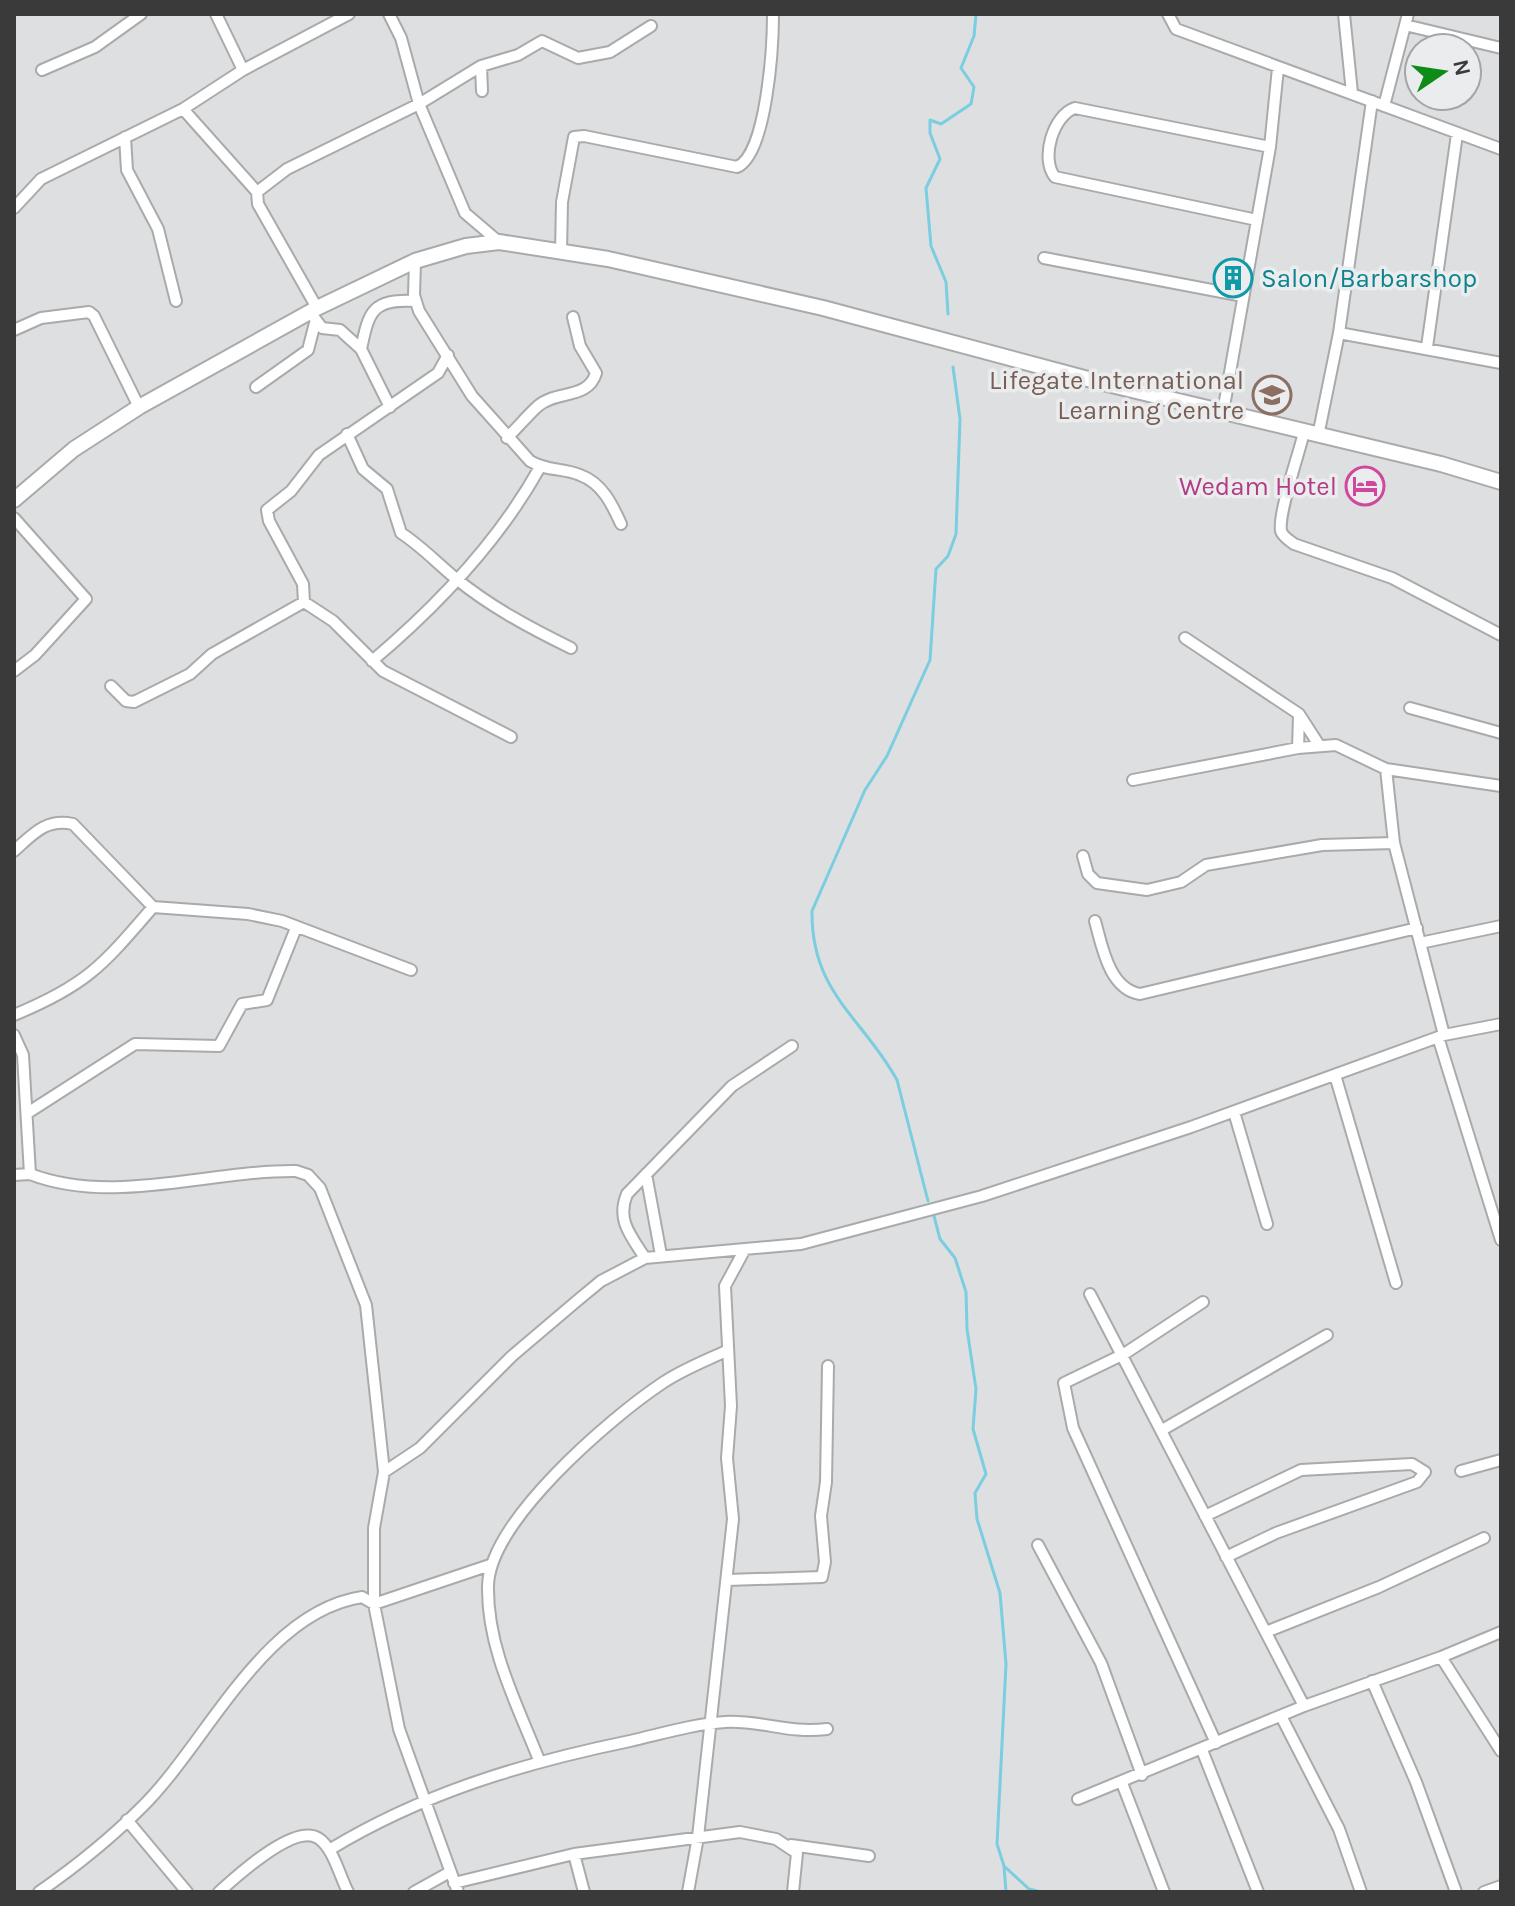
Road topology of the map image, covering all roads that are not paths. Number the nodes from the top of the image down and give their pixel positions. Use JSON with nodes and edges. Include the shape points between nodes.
{"nodes":[{"id":1,"x":141,"y":14,"type":"edge"},
{"id":2,"x":216,"y":14,"type":"edge"},
{"id":3,"x":349,"y":14,"type":"edge"},
{"id":4,"x":389,"y":14,"type":"edge"},
{"id":5,"x":773,"y":14,"type":"edge"},
{"id":6,"x":1168,"y":14,"type":"edge"},
{"id":7,"x":1344,"y":14,"type":"edge"},
{"id":8,"x":1406,"y":20,"type":"edge"},
{"id":9,"x":651,"y":26,"type":"dead end"},
{"id":10,"x":1501,"y":48,"type":"edge"},
{"id":11,"x":481,"y":66,"type":"junction"},
{"id":12,"x":1278,"y":68,"type":"junction"},
{"id":13,"x":42,"y":70,"type":"dead end"},
{"id":14,"x":243,"y":70,"type":"junction"},
{"id":15,"x":482,"y":91,"type":"dead end"},
{"id":16,"x":1352,"y":93,"type":"junction"},
{"id":17,"x":1372,"y":101,"type":"junction"},
{"id":18,"x":419,"y":104,"type":"junction"},
{"id":19,"x":1384,"y":106,"type":"junction"},
{"id":20,"x":183,"y":109,"type":"junction"},
{"id":21,"x":1457,"y":134,"type":"junction"},
{"id":22,"x":125,"y":137,"type":"junction"},
{"id":23,"x":1270,"y":147,"type":"junction"},
{"id":24,"x":1501,"y":149,"type":"edge"},
{"id":25,"x":257,"y":192,"type":"junction"},
{"id":26,"x":14,"y":208,"type":"edge"},
{"id":27,"x":1257,"y":220,"type":"junction"},
{"id":28,"x":499,"y":242,"type":"junction"},
{"id":29,"x":561,"y":252,"type":"junction"},
{"id":30,"x":1044,"y":258,"type":"dead end"},
{"id":31,"x":415,"y":261,"type":"junction"},
{"id":32,"x":1243,"y":296,"type":"junction"},
{"id":33,"x":176,"y":301,"type":"dead end"},
{"id":34,"x":415,"y":301,"type":"junction"},
{"id":35,"x":314,"y":314,"type":"junction"},
{"id":36,"x":573,"y":317,"type":"dead end"},
{"id":37,"x":14,"y":330,"type":"edge"},
{"id":38,"x":1339,"y":333,"type":"junction"},
{"id":39,"x":1427,"y":347,"type":"junction"},
{"id":40,"x":361,"y":349,"type":"junction"},
{"id":41,"x":448,"y":355,"type":"junction"},
{"id":42,"x":1501,"y":363,"type":"edge"},
{"id":43,"x":256,"y":387,"type":"dead end"},
{"id":44,"x":139,"y":407,"type":"junction"},
{"id":45,"x":390,"y":407,"type":"junction"},
{"id":46,"x":1223,"y":412,"type":"junction"},
{"id":47,"x":347,"y":434,"type":"junction"},
{"id":48,"x":1311,"y":434,"type":"junction"},
{"id":49,"x":507,"y":438,"type":"junction"},
{"id":50,"x":540,"y":467,"type":"junction"},
{"id":51,"x":1501,"y":482,"type":"edge"},
{"id":52,"x":14,"y":500,"type":"edge"},
{"id":53,"x":14,"y":518,"type":"edge"},
{"id":54,"x":621,"y":524,"type":"dead end"},
{"id":55,"x":455,"y":579,"type":"junction"},
{"id":56,"x":304,"y":602,"type":"junction"},
{"id":57,"x":1501,"y":635,"type":"edge"},
{"id":58,"x":1185,"y":638,"type":"dead end"},
{"id":59,"x":571,"y":648,"type":"dead end"},
{"id":60,"x":372,"y":661,"type":"junction"},
{"id":61,"x":14,"y":671,"type":"edge"},
{"id":62,"x":111,"y":686,"type":"dead end"},
{"id":63,"x":1410,"y":708,"type":"dead end"},
{"id":64,"x":1299,"y":714,"type":"junction"},
{"id":65,"x":1501,"y":733,"type":"edge"},
{"id":66,"x":511,"y":737,"type":"dead end"},
{"id":67,"x":1319,"y":745,"type":"junction"},
{"id":68,"x":1298,"y":748,"type":"junction"},
{"id":69,"x":1386,"y":769,"type":"junction"},
{"id":70,"x":1400,"y":772,"type":"junction"},
{"id":71,"x":1133,"y":780,"type":"dead end"},
{"id":72,"x":1390,"y":786,"type":"junction"},
{"id":73,"x":1501,"y":786,"type":"edge"},
{"id":74,"x":1394,"y":843,"type":"junction"},
{"id":75,"x":14,"y":851,"type":"edge"},
{"id":76,"x":1083,"y":856,"type":"dead end"},
{"id":77,"x":153,"y":907,"type":"junction"},
{"id":78,"x":1095,"y":921,"type":"dead end"},
{"id":79,"x":1501,"y":926,"type":"edge"},
{"id":80,"x":296,"y":928,"type":"junction"},
{"id":81,"x":1417,"y":928,"type":"junction"},
{"id":82,"x":1420,"y":943,"type":"junction"},
{"id":83,"x":411,"y":970,"type":"dead end"},
{"id":84,"x":14,"y":1015,"type":"edge"},
{"id":85,"x":1501,"y":1024,"type":"edge"},
{"id":86,"x":14,"y":1035,"type":"edge"},
{"id":87,"x":1441,"y":1036,"type":"junction"},
{"id":88,"x":792,"y":1046,"type":"dead end"},
{"id":89,"x":1335,"y":1075,"type":"junction"},
{"id":90,"x":29,"y":1112,"type":"junction"},
{"id":91,"x":1234,"y":1112,"type":"junction"},
{"id":92,"x":30,"y":1174,"type":"junction"},
{"id":93,"x":646,"y":1174,"type":"junction"},
{"id":94,"x":14,"y":1175,"type":"edge"},
{"id":95,"x":1267,"y":1224,"type":"dead end"},
{"id":96,"x":1501,"y":1240,"type":"edge"},
{"id":97,"x":745,"y":1249,"type":"junction"},
{"id":98,"x":661,"y":1255,"type":"junction"},
{"id":99,"x":645,"y":1258,"type":"junction"},
{"id":100,"x":1396,"y":1283,"type":"dead end"},
{"id":101,"x":1090,"y":1294,"type":"dead end"},
{"id":102,"x":1203,"y":1302,"type":"dead end"},
{"id":103,"x":1327,"y":1335,"type":"dead end"},
{"id":104,"x":726,"y":1351,"type":"junction"},
{"id":105,"x":1124,"y":1354,"type":"junction"},
{"id":106,"x":828,"y":1366,"type":"dead end"},
{"id":107,"x":1162,"y":1430,"type":"junction"},
{"id":108,"x":1501,"y":1460,"type":"edge"},
{"id":109,"x":1461,"y":1471,"type":"dead end"},
{"id":110,"x":384,"y":1472,"type":"junction"},
{"id":111,"x":1205,"y":1516,"type":"junction"},
{"id":112,"x":1484,"y":1538,"type":"dead end"},
{"id":113,"x":1038,"y":1545,"type":"dead end"},
{"id":114,"x":1226,"y":1557,"type":"junction"},
{"id":115,"x":490,"y":1565,"type":"junction"},
{"id":116,"x":727,"y":1580,"type":"junction"},
{"id":117,"x":374,"y":1604,"type":"junction"},
{"id":118,"x":1266,"y":1632,"type":"junction"},
{"id":119,"x":1501,"y":1632,"type":"edge"},
{"id":120,"x":1441,"y":1657,"type":"junction"},
{"id":121,"x":1372,"y":1681,"type":"junction"},
{"id":122,"x":1304,"y":1706,"type":"junction"},
{"id":123,"x":1281,"y":1716,"type":"junction"},
{"id":124,"x":711,"y":1724,"type":"junction"},
{"id":125,"x":827,"y":1729,"type":"dead end"},
{"id":126,"x":1216,"y":1743,"type":"junction"},
{"id":127,"x":1202,"y":1750,"type":"junction"},
{"id":128,"x":1501,"y":1751,"type":"edge"},
{"id":129,"x":539,"y":1760,"type":"junction"},
{"id":130,"x":1142,"y":1775,"type":"junction"},
{"id":131,"x":1122,"y":1783,"type":"junction"},
{"id":132,"x":1078,"y":1799,"type":"dead end"},
{"id":133,"x":422,"y":1800,"type":"junction"},
{"id":134,"x":127,"y":1820,"type":"junction"},
{"id":135,"x":698,"y":1837,"type":"junction"},
{"id":136,"x":791,"y":1845,"type":"junction"},
{"id":137,"x":329,"y":1850,"type":"junction"},
{"id":138,"x":574,"y":1854,"type":"junction"},
{"id":139,"x":869,"y":1856,"type":"dead end"},
{"id":140,"x":454,"y":1882,"type":"edge"},
{"id":141,"x":1501,"y":1886,"type":"edge"},
{"id":142,"x":39,"y":1892,"type":"edge"},
{"id":143,"x":187,"y":1892,"type":"edge"},
{"id":144,"x":219,"y":1892,"type":"edge"},
{"id":145,"x":348,"y":1892,"type":"edge"},
{"id":146,"x":414,"y":1892,"type":"edge"},
{"id":147,"x":584,"y":1892,"type":"edge"},
{"id":148,"x":688,"y":1892,"type":"edge"},
{"id":149,"x":793,"y":1892,"type":"edge"},
{"id":150,"x":1164,"y":1892,"type":"edge"},
{"id":151,"x":1258,"y":1892,"type":"edge"},
{"id":152,"x":1361,"y":1892,"type":"edge"},
{"id":153,"x":1456,"y":1892,"type":"edge"},
{"id":154,"x":1484,"y":1892,"type":"edge"}],
"edges":[{"from":1,"to":13,"type":"street","via":[[95,47]]},
{"from":2,"to":14,"type":"street"},
{"from":3,"to":14,"type":"street"},
{"from":4,"to":18,"type":"street"},
{"from":5,"to":29,"type":"street","via":[[768,86],[749,158],[737,167],[574,137],[562,202]]},
{"from":6,"to":12,"type":"street","via":[[1176,29]]},
{"from":7,"to":16,"type":"street"},
{"from":8,"to":10,"type":"street"},
{"from":8,"to":19,"type":"street"},
{"from":9,"to":11,"type":"street","via":[[610,52],[578,58],[542,41]]},
{"from":11,"to":15,"type":"street"},
{"from":11,"to":18,"type":"street"},
{"from":12,"to":16,"type":"street"},
{"from":12,"to":23,"type":"street"},
{"from":14,"to":20,"type":"street"},
{"from":16,"to":17,"type":"street"},
{"from":17,"to":19,"type":"street"},
{"from":17,"to":38,"type":"street"},
{"from":18,"to":25,"type":"street","via":[[313,155]]},
{"from":18,"to":28,"type":"street","via":[[465,213]]},
{"from":19,"to":21,"type":"street"},
{"from":20,"to":22,"type":"street"},
{"from":20,"to":25,"type":"street"},
{"from":21,"to":24,"type":"street"},
{"from":21,"to":39,"type":"street"},
{"from":22,"to":26,"type":"street","via":[[41,179]]},
{"from":22,"to":33,"type":"street","via":[[127,170],[158,229]]},
{"from":23,"to":27,"type":"street"},
{"from":23,"to":27,"type":"street","via":[[1075,108],[1065,111],[1058,122],[1049,156],[1055,177]]},
{"from":25,"to":35,"type":"street","via":[[258,204]]},
{"from":27,"to":32,"type":"street"},
{"from":28,"to":29,"type":"street"},
{"from":28,"to":31,"type":"street"},
{"from":29,"to":46,"type":"street","via":[[823,308]]},
{"from":30,"to":32,"type":"street"},
{"from":31,"to":34,"type":"street"},
{"from":31,"to":35,"type":"street"},
{"from":32,"to":46,"type":"street"},
{"from":34,"to":40,"type":"street","via":[[395,300],[373,309]]},
{"from":34,"to":41,"type":"street"},
{"from":35,"to":40,"type":"street"},
{"from":35,"to":43,"type":"street","via":[[308,350]]},
{"from":35,"to":44,"type":"street"},
{"from":36,"to":49,"type":"street","via":[[580,346],[596,373],[593,381],[583,390],[545,401]]},
{"from":37,"to":44,"type":"street","via":[[41,318],[89,312]]},
{"from":38,"to":39,"type":"street"},
{"from":38,"to":48,"type":"street"},
{"from":39,"to":42,"type":"street"},
{"from":40,"to":45,"type":"street"},
{"from":41,"to":45,"type":"street","via":[[438,373]]},
{"from":41,"to":49,"type":"street","via":[[472,396]]},
{"from":44,"to":52,"type":"street","via":[[74,449]]},
{"from":45,"to":47,"type":"street"},
{"from":46,"to":48,"type":"street"},
{"from":47,"to":55,"type":"street","via":[[363,469],[387,489],[401,533]]},
{"from":47,"to":56,"type":"street","via":[[319,455],[291,491],[267,510],[303,584]]},
{"from":48,"to":51,"type":"street"},
{"from":48,"to":57,"type":"street","via":[[1283,514],[1284,537],[1392,578]]},
{"from":49,"to":50,"type":"street"},
{"from":50,"to":54,"type":"street","via":[[580,474],[595,484]]},
{"from":50,"to":55,"type":"street","via":[[516,510]]},
{"from":53,"to":61,"type":"street","via":[[86,599]]},
{"from":55,"to":59,"type":"street","via":[[523,625]]},
{"from":55,"to":60,"type":"street"},
{"from":56,"to":60,"type":"street","via":[[333,621]]},
{"from":56,"to":62,"type":"street","via":[[212,654],[190,674],[134,702]]},
{"from":58,"to":64,"type":"street"},
{"from":60,"to":66,"type":"street"},
{"from":63,"to":65,"type":"street"},
{"from":64,"to":67,"type":"street"},
{"from":64,"to":68,"type":"street"},
{"from":67,"to":68,"type":"street"},
{"from":67,"to":69,"type":"street","via":[[1345,747]]},
{"from":68,"to":71,"type":"street"},
{"from":69,"to":70,"type":"street"},
{"from":69,"to":72,"type":"street"},
{"from":70,"to":72,"type":"street"},
{"from":70,"to":73,"type":"street"},
{"from":72,"to":74,"type":"street"},
{"from":74,"to":76,"type":"street","via":[[1322,845],[1206,865],[1181,882],[1147,890],[1097,883]]},
{"from":74,"to":81,"type":"street"},
{"from":75,"to":77,"type":"street","via":[[56,820],[73,824]]},
{"from":77,"to":80,"type":"street","via":[[248,914]]},
{"from":77,"to":84,"type":"street","via":[[99,969],[56,997]]},
{"from":78,"to":81,"type":"street","via":[[1113,973],[1140,994]]},
{"from":79,"to":82,"type":"street"},
{"from":80,"to":83,"type":"street"},
{"from":80,"to":90,"type":"street","via":[[267,1000],[242,1004],[219,1046],[135,1044]]},
{"from":81,"to":82,"type":"street"},
{"from":82,"to":87,"type":"street"},
{"from":85,"to":87,"type":"street"},
{"from":86,"to":90,"type":"street","via":[[23,1055]]},
{"from":87,"to":89,"type":"street"},
{"from":87,"to":96,"type":"street"},
{"from":88,"to":93,"type":"street","via":[[732,1086]]},
{"from":89,"to":91,"type":"street"},
{"from":89,"to":100,"type":"street"},
{"from":90,"to":92,"type":"street"},
{"from":91,"to":95,"type":"street"},
{"from":91,"to":97,"type":"street","via":[[982,1196],[801,1244]]},
{"from":92,"to":94,"type":"street"},
{"from":92,"to":110,"type":"street","via":[[55,1184],[97,1186],[273,1170],[308,1175],[320,1188],[366,1305]]},
{"from":93,"to":98,"type":"street"},
{"from":93,"to":99,"type":"street","via":[[622,1207],[624,1225]]},
{"from":97,"to":98,"type":"street"},
{"from":97,"to":104,"type":"street","via":[[725,1286]]},
{"from":98,"to":99,"type":"street"},
{"from":99,"to":110,"type":"street","via":[[601,1281],[512,1356],[420,1448]]},
{"from":101,"to":105,"type":"street"},
{"from":102,"to":105,"type":"street"},
{"from":103,"to":107,"type":"street"},
{"from":104,"to":115,"type":"street","via":[[658,1385],[570,1460],[515,1521]]},
{"from":104,"to":116,"type":"street","via":[[733,1519]]},
{"from":105,"to":107,"type":"street"},
{"from":105,"to":126,"type":"street","via":[[1067,1380],[1064,1391],[1073,1428]]},
{"from":106,"to":116,"type":"street","via":[[822,1577]]},
{"from":107,"to":111,"type":"street"},
{"from":108,"to":109,"type":"street"},
{"from":110,"to":117,"type":"street","via":[[374,1528]]},
{"from":111,"to":114,"type":"street"},
{"from":111,"to":114,"type":"street","via":[[1301,1470],[1412,1464],[1425,1472],[1417,1482],[1276,1533]]},
{"from":112,"to":118,"type":"street"},
{"from":113,"to":130,"type":"street","via":[[1101,1663]]},
{"from":114,"to":118,"type":"street"},
{"from":115,"to":117,"type":"street"},
{"from":115,"to":129,"type":"street","via":[[490,1629]]},
{"from":116,"to":124,"type":"street"},
{"from":117,"to":133,"type":"street","via":[[399,1729]]},
{"from":117,"to":134,"type":"street","via":[[362,1597],[338,1603],[279,1641],[248,1671]]},
{"from":118,"to":122,"type":"street"},
{"from":119,"to":120,"type":"street"},
{"from":120,"to":121,"type":"street"},
{"from":120,"to":128,"type":"street"},
{"from":121,"to":122,"type":"street"},
{"from":121,"to":153,"type":"street"},
{"from":122,"to":123,"type":"street"},
{"from":123,"to":126,"type":"street"},
{"from":123,"to":152,"type":"street","via":[[1339,1829]]},
{"from":124,"to":125,"type":"street"},
{"from":124,"to":129,"type":"street"},
{"from":124,"to":135,"type":"street"},
{"from":126,"to":127,"type":"street"},
{"from":127,"to":130,"type":"street"},
{"from":127,"to":151,"type":"street"},
{"from":129,"to":133,"type":"street"},
{"from":130,"to":131,"type":"street"},
{"from":131,"to":132,"type":"street"},
{"from":131,"to":150,"type":"street"},
{"from":133,"to":137,"type":"street"},
{"from":133,"to":140,"type":"street"},
{"from":134,"to":142,"type":"street"},
{"from":134,"to":143,"type":"street"},
{"from":135,"to":136,"type":"street","via":[[740,1832]]},
{"from":135,"to":138,"type":"street"},
{"from":135,"to":148,"type":"street"},
{"from":136,"to":139,"type":"street"},
{"from":136,"to":149,"type":"street","via":[[797,1853]]},
{"from":137,"to":144,"type":"street","via":[[320,1838],[293,1837]]},
{"from":137,"to":145,"type":"street"},
{"from":138,"to":140,"type":"street"},
{"from":138,"to":147,"type":"street"},
{"from":140,"to":146,"type":"street"},
{"from":141,"to":154,"type":"street"}]}
